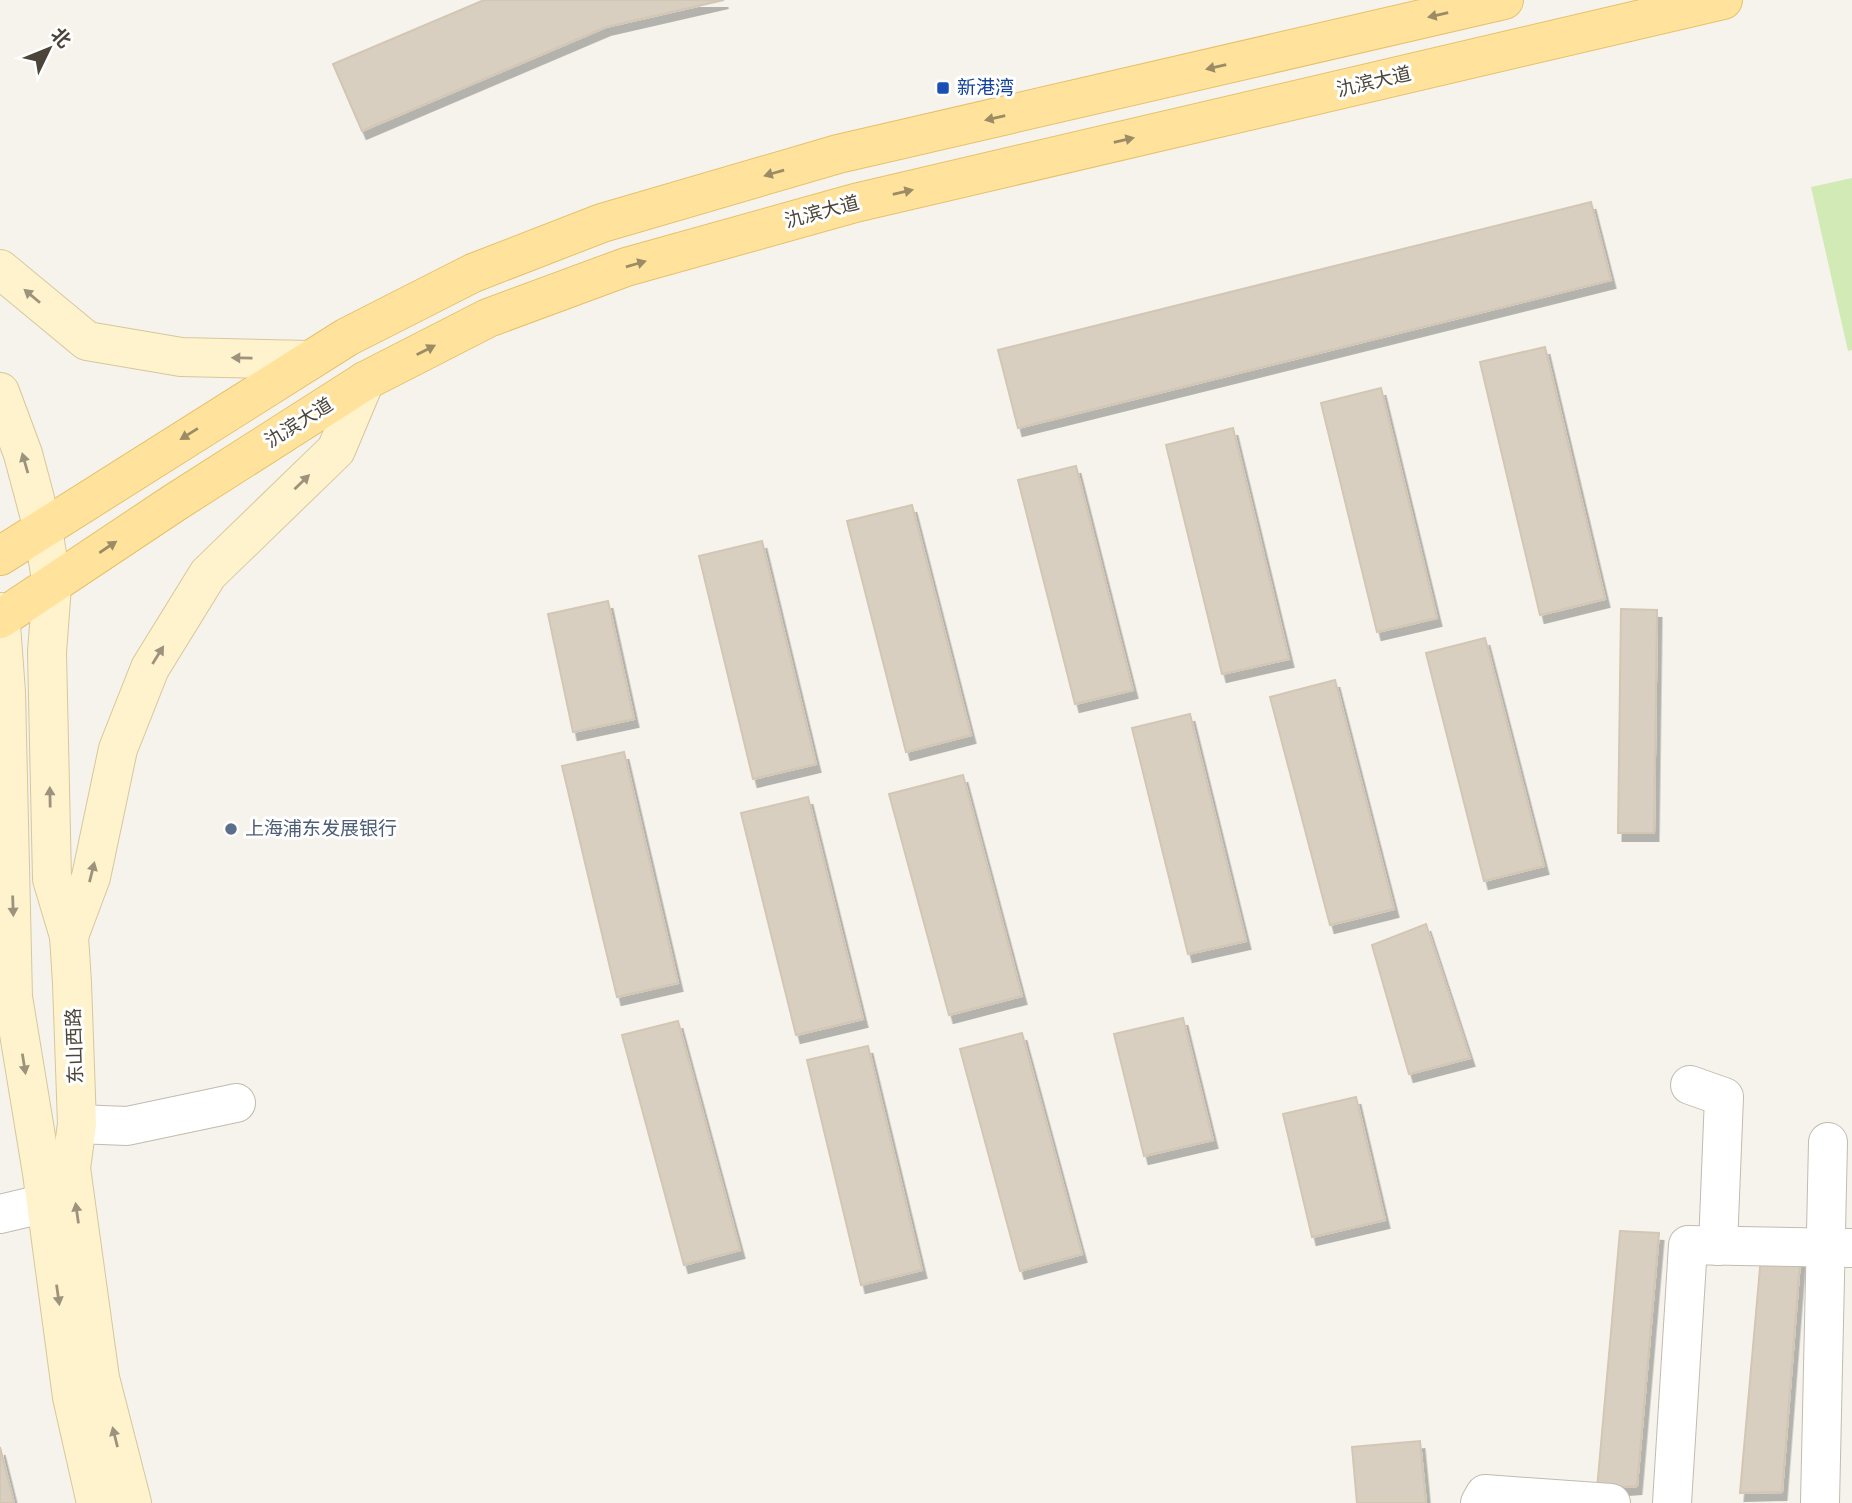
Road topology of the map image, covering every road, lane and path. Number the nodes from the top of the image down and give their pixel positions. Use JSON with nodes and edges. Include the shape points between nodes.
{"nodes":[{"id":1,"x":1504,"y":0,"type":"edge"},
{"id":2,"x":1723,"y":0,"type":"edge"},
{"id":3,"x":0,"y":269,"type":"edge"},
{"id":4,"x":310,"y":360,"type":"junction"},
{"id":5,"x":365,"y":381,"type":"junction"},
{"id":6,"x":0,"y":392,"type":"edge"},
{"id":7,"x":43,"y":529,"type":"junction"},
{"id":8,"x":0,"y":556,"type":"edge"},
{"id":9,"x":52,"y":586,"type":"junction"},
{"id":10,"x":0,"y":616,"type":"edge"},
{"id":11,"x":69,"y":936,"type":"junction"},
{"id":12,"x":9,"y":978,"type":"edge"},
{"id":13,"x":72,"y":983,"type":"junction"},
{"id":14,"x":1690,"y":1086,"type":"dead end"},
{"id":15,"x":236,"y":1103,"type":"dead end"},
{"id":16,"x":78,"y":1124,"type":"junction"},
{"id":17,"x":1828,"y":1142,"type":"dead end"},
{"id":18,"x":46,"y":1203,"type":"junction"},
{"id":19,"x":0,"y":1214,"type":"edge"},
{"id":20,"x":1718,"y":1246,"type":"junction"},
{"id":21,"x":1839,"y":1248,"type":"edge"},
{"id":22,"x":96,"y":1503,"type":"edge"},
{"id":23,"x":132,"y":1503,"type":"edge"},
{"id":24,"x":1480,"y":1503,"type":"edge"},
{"id":25,"x":1611,"y":1503,"type":"edge"},
{"id":26,"x":1672,"y":1503,"type":"edge"},
{"id":27,"x":1820,"y":1503,"type":"edge"}],
"edges":[{"from":1,"to":4,"type":"main road","one_way":true,"via":[[838,154],[602,223],[473,273]]},
{"from":5,"to":2,"type":"main road","name":"氿滨大道","one_way":true,"via":[[488,318],[626,267],[855,203]]},
{"from":4,"to":3,"type":"main road","one_way":true,"via":[[181,357],[87,341]]},
{"from":4,"to":7,"type":"main road","one_way":true},
{"from":9,"to":5,"type":"main road","name":"氿滨大道","one_way":true},
{"from":11,"to":5,"type":"main road","one_way":true,"via":[[92,877],[118,749],[150,668],[208,574],[336,450]]},
{"from":7,"to":6,"type":"main road","name":"东山西路","one_way":true},
{"from":7,"to":8,"type":"main road"},
{"from":7,"to":9,"type":"main road","name":"东山西路"},
{"from":9,"to":10,"type":"main road","name":"氿滨大道"},
{"from":11,"to":9,"type":"main road","name":"东山西路","one_way":true,"via":[[52,879],[47,652]]},
{"from":10,"to":12,"type":"main road","one_way":true},
{"from":11,"to":13,"type":"main road","name":"东山西路"},
{"from":12,"to":13,"type":"main road","via":[[36,953],[49,956]]},
{"from":12,"to":18,"type":"main road","one_way":true},
{"from":13,"to":16,"type":"main road","name":"东山西路"},
{"from":14,"to":20,"type":"street","via":[[1724,1097]]},
{"from":15,"to":16,"type":"street","via":[[127,1126]]},
{"from":23,"to":16,"type":"main road","name":"东山西路","one_way":true,"via":[[100,1378],[71,1168]]},
{"from":17,"to":21,"type":"street"},
{"from":18,"to":19,"type":"street"},
{"from":18,"to":22,"type":"main road","one_way":true,"via":[[72,1396]]},
{"from":20,"to":21,"type":"street"},
{"from":20,"to":26,"type":"street","via":[[1688,1245]]},
{"from":21,"to":27,"type":"street"},
{"from":24,"to":25,"type":"street","via":[[1485,1494]]}]}
